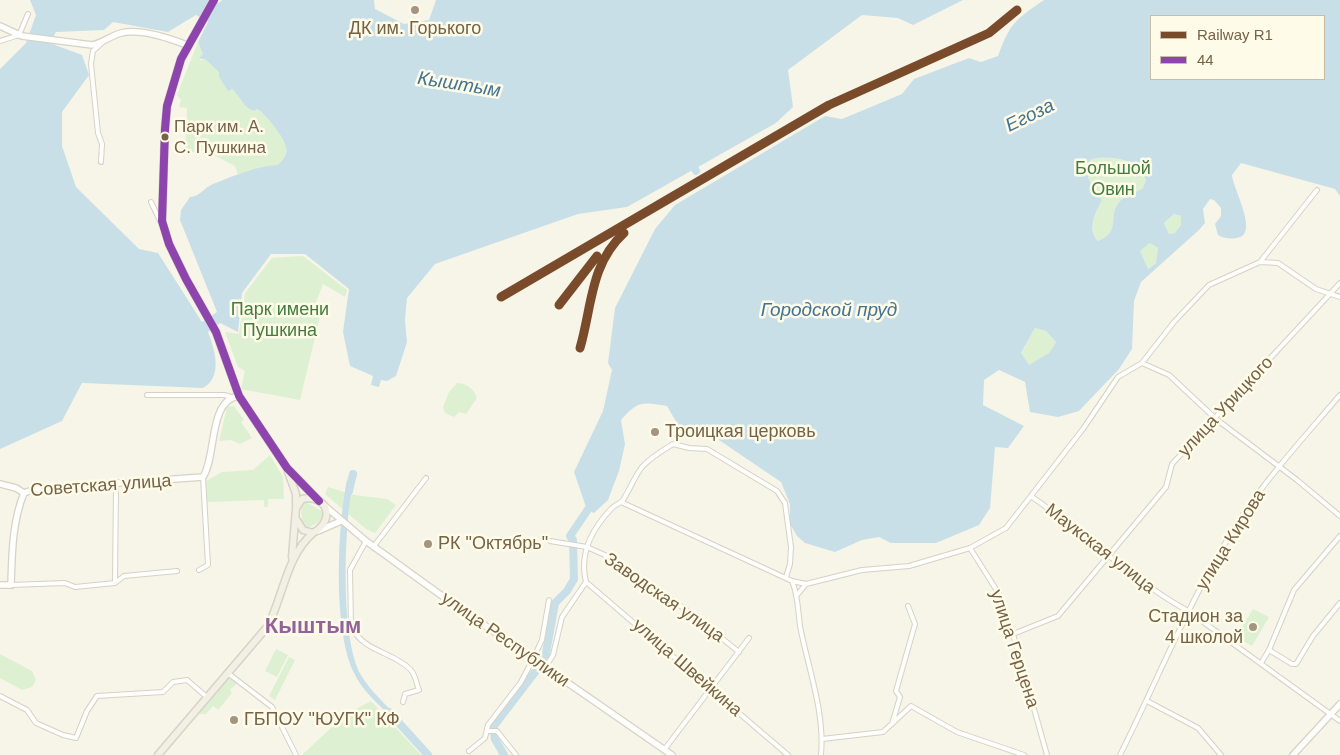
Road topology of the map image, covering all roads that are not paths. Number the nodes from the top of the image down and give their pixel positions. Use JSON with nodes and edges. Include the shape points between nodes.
{"nodes":[{"id":1,"x":214,"y":0,"type":"edge"},
{"id":2,"x":28,"y":14,"type":"dead end"},
{"id":3,"x":0,"y":26,"type":"edge"},
{"id":4,"x":19,"y":35,"type":"junction"},
{"id":5,"x":0,"y":41,"type":"edge"},
{"id":6,"x":102,"y":43,"type":"junction"},
{"id":7,"x":187,"y":45,"type":"junction"},
{"id":8,"x":101,"y":162,"type":"dead end"},
{"id":9,"x":1317,"y":190,"type":"dead end"},
{"id":10,"x":151,"y":202,"type":"dead end"},
{"id":11,"x":164,"y":226,"type":"junction"},
{"id":12,"x":1260,"y":262,"type":"junction"},
{"id":13,"x":1340,"y":283,"type":"edge"},
{"id":14,"x":1330,"y":295,"type":"junction"},
{"id":15,"x":1340,"y":297,"type":"edge"},
{"id":16,"x":1142,"y":363,"type":"junction"},
{"id":17,"x":146,"y":395,"type":"dead end"},
{"id":18,"x":1340,"y":395,"type":"edge"},
{"id":19,"x":239,"y":396,"type":"junction"},
{"id":20,"x":231,"y":397,"type":"junction"},
{"id":21,"x":1216,"y":419,"type":"junction"},
{"id":22,"x":1280,"y":466,"type":"junction"},
{"id":23,"x":287,"y":468,"type":"junction"},
{"id":24,"x":203,"y":477,"type":"junction"},
{"id":25,"x":426,"y":478,"type":"dead end"},
{"id":26,"x":0,"y":484,"type":"edge"},
{"id":27,"x":116,"y":484,"type":"junction"},
{"id":28,"x":24,"y":493,"type":"junction"},
{"id":29,"x":1032,"y":497,"type":"junction"},
{"id":30,"x":319,"y":501,"type":"junction"},
{"id":31,"x":621,"y":502,"type":"junction"},
{"id":32,"x":325,"y":506,"type":"junction"},
{"id":33,"x":296,"y":508,"type":"junction"},
{"id":34,"x":1340,"y":516,"type":"edge"},
{"id":35,"x":296,"y":520,"type":"junction"},
{"id":36,"x":341,"y":521,"type":"junction"},
{"id":37,"x":315,"y":532,"type":"junction"},
{"id":38,"x":1340,"y":536,"type":"edge"},
{"id":39,"x":366,"y":541,"type":"junction"},
{"id":40,"x":550,"y":542,"type":"dead end"},
{"id":41,"x":374,"y":546,"type":"junction"},
{"id":42,"x":587,"y":547,"type":"junction"},
{"id":43,"x":970,"y":548,"type":"junction"},
{"id":44,"x":1109,"y":555,"type":"junction"},
{"id":45,"x":292,"y":564,"type":"junction"},
{"id":46,"x":199,"y":570,"type":"dead end"},
{"id":47,"x":177,"y":571,"type":"dead end"},
{"id":48,"x":786,"y":577,"type":"junction"},
{"id":49,"x":792,"y":581,"type":"junction"},
{"id":50,"x":586,"y":582,"type":"junction"},
{"id":51,"x":116,"y":583,"type":"junction"},
{"id":52,"x":806,"y":584,"type":"junction"},
{"id":53,"x":0,"y":585,"type":"edge"},
{"id":54,"x":11,"y":586,"type":"junction"},
{"id":55,"x":797,"y":595,"type":"junction"},
{"id":56,"x":549,"y":600,"type":"dead end"},
{"id":57,"x":1340,"y":603,"type":"edge"},
{"id":58,"x":908,"y":606,"type":"dead end"},
{"id":59,"x":1188,"y":611,"type":"junction"},
{"id":60,"x":1013,"y":634,"type":"junction"},
{"id":61,"x":749,"y":638,"type":"dead end"},
{"id":62,"x":1269,"y":650,"type":"junction"},
{"id":63,"x":739,"y":652,"type":"junction"},
{"id":64,"x":533,"y":659,"type":"junction"},
{"id":65,"x":1261,"y":663,"type":"junction"},
{"id":66,"x":542,"y":666,"type":"junction"},
{"id":67,"x":229,"y":674,"type":"junction"},
{"id":68,"x":710,"y":690,"type":"junction"},
{"id":69,"x":0,"y":696,"type":"edge"},
{"id":70,"x":208,"y":698,"type":"junction"},
{"id":71,"x":1147,"y":701,"type":"junction"},
{"id":72,"x":403,"y":702,"type":"dead end"},
{"id":73,"x":1340,"y":704,"type":"edge"},
{"id":74,"x":1331,"y":714,"type":"junction"},
{"id":75,"x":1340,"y":721,"type":"edge"},
{"id":76,"x":891,"y":726,"type":"junction"},
{"id":77,"x":487,"y":731,"type":"junction"},
{"id":78,"x":822,"y":739,"type":"junction"},
{"id":79,"x":664,"y":750,"type":"junction"},
{"id":80,"x":469,"y":751,"type":"dead end"},
{"id":81,"x":158,"y":755,"type":"edge"},
{"id":82,"x":296,"y":755,"type":"edge"},
{"id":83,"x":516,"y":755,"type":"edge"},
{"id":84,"x":672,"y":755,"type":"edge"},
{"id":85,"x":788,"y":755,"type":"edge"},
{"id":86,"x":821,"y":755,"type":"edge"},
{"id":87,"x":1024,"y":755,"type":"edge"},
{"id":88,"x":1047,"y":755,"type":"edge"},
{"id":89,"x":1120,"y":755,"type":"edge"},
{"id":90,"x":1221,"y":755,"type":"edge"},
{"id":91,"x":1293,"y":755,"type":"edge"}],
"edges":[{"from":1,"to":7,"type":"main road"},
{"from":2,"to":4,"type":"street"},
{"from":3,"to":4,"type":"street"},
{"from":4,"to":5,"type":"street"},
{"from":4,"to":6,"type":"street","via":[[92,45]]},
{"from":6,"to":7,"type":"street","via":[[122,33],[132,32]]},
{"from":6,"to":8,"type":"street","via":[[93,51],[91,64],[102,144]]},
{"from":7,"to":11,"type":"main road","via":[[166,115]]},
{"from":9,"to":12,"type":"street"},
{"from":10,"to":11,"type":"street"},
{"from":11,"to":19,"type":"main road","via":[[169,244],[216,332]]},
{"from":12,"to":14,"type":"street","via":[[1278,263]]},
{"from":12,"to":16,"type":"street","via":[[1209,285]]},
{"from":13,"to":14,"type":"street","name":"улица Урицкого"},
{"from":14,"to":15,"type":"street"},
{"from":14,"to":21,"type":"street","name":"улица Урицкого"},
{"from":16,"to":21,"type":"street","via":[[1169,375]]},
{"from":16,"to":29,"type":"street","via":[[1118,377]]},
{"from":17,"to":20,"type":"street"},
{"from":18,"to":22,"type":"street","name":"улица Кирова"},
{"from":19,"to":20,"type":"street"},
{"from":19,"to":23,"type":"main road"},
{"from":20,"to":24,"type":"street","via":[[219,413]]},
{"from":21,"to":22,"type":"street"},
{"from":21,"to":44,"type":"street","name":"улица Урицкого","via":[[1172,464],[1166,487]]},
{"from":22,"to":34,"type":"street"},
{"from":22,"to":59,"type":"street","name":"улица Кирова","via":[[1242,516]]},
{"from":23,"to":30,"type":"main road"},
{"from":23,"to":33,"type":"main road","via":[[296,494]]},
{"from":24,"to":27,"type":"street","name":"Советская улица"},
{"from":24,"to":46,"type":"street","via":[[208,565]]},
{"from":25,"to":41,"type":"street"},
{"from":26,"to":28,"type":"street","name":"Советская улица"},
{"from":27,"to":28,"type":"street","name":"Советская улица","via":[[35,489]]},
{"from":27,"to":51,"type":"street"},
{"from":28,"to":54,"type":"street","via":[[13,545]]},
{"from":29,"to":43,"type":"street","via":[[1006,528]]},
{"from":29,"to":44,"type":"street","name":"Маукская улица","via":[[1070,522]]},
{"from":30,"to":32,"type":"main road"},
{"from":30,"to":33,"type":"main road","via":[[302,498]]},
{"from":31,"to":42,"type":"street","via":[[612,506],[598,524]]},
{"from":31,"to":48,"type":"street"},
{"from":31,"to":48,"type":"street","via":[[642,467],[673,444],[707,449],[777,491],[785,503],[791,547]]},
{"from":32,"to":36,"type":"street","name":"улица Республики"},
{"from":32,"to":37,"type":"main road","via":[[328,517]]},
{"from":33,"to":35,"type":"main road"},
{"from":35,"to":37,"type":"main road","via":[[303,530]]},
{"from":35,"to":45,"type":"main road"},
{"from":36,"to":37,"type":"street"},
{"from":36,"to":39,"type":"street","name":"улица Республики"},
{"from":37,"to":45,"type":"main road","via":[[302,544]]},
{"from":38,"to":62,"type":"street","via":[[1294,590]]},
{"from":39,"to":41,"type":"street","name":"улица Республики"},
{"from":39,"to":72,"type":"street","via":[[350,570],[351,626],[366,644],[405,665],[416,676],[419,690],[405,694]]},
{"from":40,"to":42,"type":"street","name":"Заводская улица"},
{"from":41,"to":64,"type":"street","name":"улица Республики"},
{"from":42,"to":50,"type":"street","via":[[582,568]]},
{"from":42,"to":63,"type":"street","name":"Заводская улица","via":[[627,567]]},
{"from":43,"to":52,"type":"street","via":[[909,566],[862,570]]},
{"from":43,"to":60,"type":"street","name":"улица Герцена","via":[[999,594]]},
{"from":44,"to":59,"type":"street","name":"Маукская улица","via":[[1164,598]]},
{"from":44,"to":60,"type":"street","name":"улица Урицкого","via":[[1058,616]]},
{"from":45,"to":67,"type":"main road","via":[[268,626]]},
{"from":47,"to":51,"type":"street","via":[[124,576]]},
{"from":48,"to":49,"type":"street"},
{"from":49,"to":52,"type":"street"},
{"from":49,"to":55,"type":"street"},
{"from":50,"to":66,"type":"street","via":[[562,617],[553,655]]},
{"from":50,"to":68,"type":"street","name":"улица Швейкина"},
{"from":51,"to":54,"type":"street","via":[[76,587],[64,583]]},
{"from":52,"to":55,"type":"street"},
{"from":53,"to":54,"type":"street"},
{"from":55,"to":78,"type":"street"},
{"from":56,"to":64,"type":"street","via":[[542,640]]},
{"from":57,"to":62,"type":"street","via":[[1313,636],[1296,664]]},
{"from":58,"to":76,"type":"street","via":[[915,624],[896,692],[900,697]]},
{"from":59,"to":65,"type":"street","name":"Маукская улица"},
{"from":59,"to":71,"type":"street","name":"улица Кирова"},
{"from":60,"to":88,"type":"street","name":"улица Герцена"},
{"from":61,"to":63,"type":"street"},
{"from":62,"to":65,"type":"street"},
{"from":63,"to":68,"type":"street"},
{"from":64,"to":66,"type":"street","name":"улица Республики"},
{"from":64,"to":77,"type":"street"},
{"from":65,"to":74,"type":"street","name":"Маукская улица"},
{"from":66,"to":79,"type":"street","name":"улица Республики"},
{"from":67,"to":70,"type":"main road"},
{"from":67,"to":82,"type":"street","via":[[272,707]]},
{"from":68,"to":79,"type":"street"},
{"from":68,"to":85,"type":"street","name":"улица Швейкина"},
{"from":69,"to":70,"type":"street","via":[[26,710],[36,723],[76,738],[97,696],[163,692],[173,682],[187,680]]},
{"from":70,"to":81,"type":"main road"},
{"from":71,"to":89,"type":"street","name":"улица Кирова"},
{"from":71,"to":90,"type":"street","via":[[1198,728]]},
{"from":73,"to":74,"type":"street"},
{"from":74,"to":75,"type":"street","name":"Маукская улица"},
{"from":74,"to":91,"type":"street"},
{"from":76,"to":78,"type":"street","via":[[883,732]]},
{"from":76,"to":87,"type":"street","via":[[911,706],[957,732]]},
{"from":77,"to":80,"type":"street","via":[[485,738]]},
{"from":77,"to":83,"type":"street","via":[[497,732]]},
{"from":78,"to":86,"type":"street"},
{"from":79,"to":84,"type":"street","name":"улица Республики"}]}
